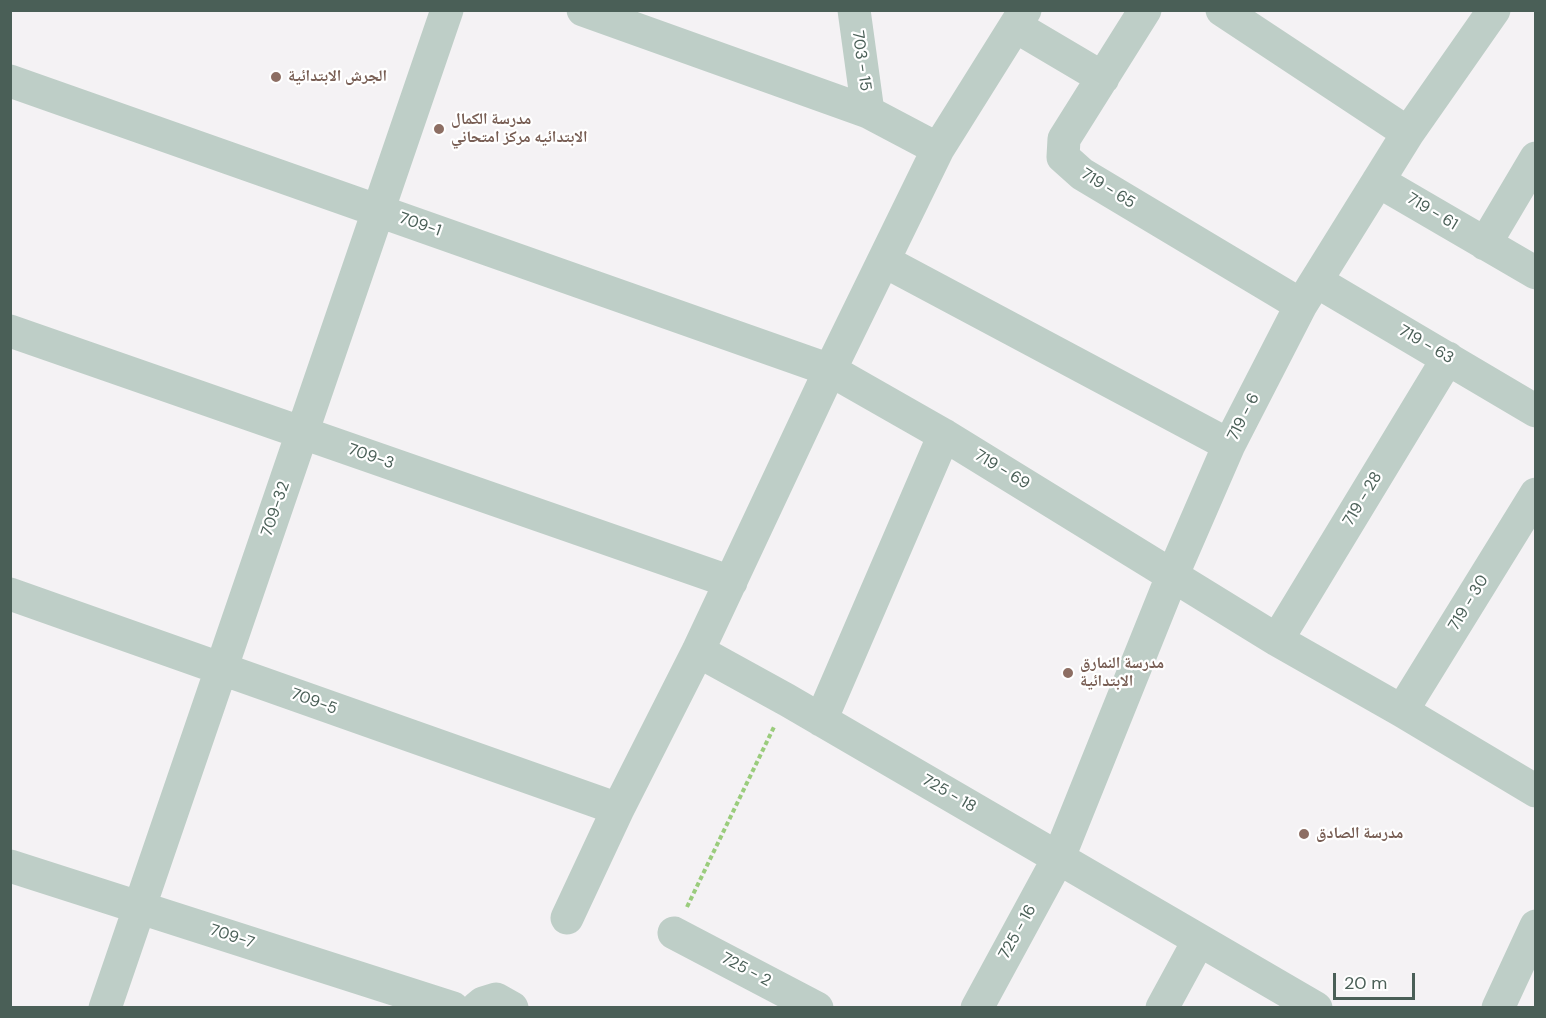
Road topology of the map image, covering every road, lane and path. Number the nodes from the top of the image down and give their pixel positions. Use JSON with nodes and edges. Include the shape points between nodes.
{"nodes":[{"id":1,"x":447,"y":10,"type":"edge"},
{"id":2,"x":854,"y":10,"type":"edge"},
{"id":3,"x":1145,"y":10,"type":"edge"},
{"id":4,"x":1222,"y":10,"type":"edge"},
{"id":5,"x":1494,"y":10,"type":"edge"},
{"id":6,"x":592,"y":12,"type":"edge"},
{"id":7,"x":1020,"y":18,"type":"edge"},
{"id":8,"x":1103,"y":78,"type":"junction"},
{"id":9,"x":10,"y":81,"type":"edge"},
{"id":10,"x":868,"y":112,"type":"junction"},
{"id":11,"x":1408,"y":134,"type":"junction"},
{"id":12,"x":938,"y":149,"type":"junction"},
{"id":13,"x":1536,"y":158,"type":"edge"},
{"id":14,"x":1378,"y":181,"type":"junction"},
{"id":15,"x":378,"y":211,"type":"junction"},
{"id":16,"x":1485,"y":244,"type":"junction"},
{"id":17,"x":884,"y":261,"type":"junction"},
{"id":18,"x":1536,"y":273,"type":"edge"},
{"id":19,"x":1308,"y":293,"type":"junction"},
{"id":20,"x":10,"y":331,"type":"edge"},
{"id":21,"x":1448,"y":358,"type":"junction"},
{"id":22,"x":830,"y":370,"type":"junction"},
{"id":23,"x":1536,"y":411,"type":"edge"},
{"id":24,"x":302,"y":432,"type":"junction"},
{"id":25,"x":944,"y":435,"type":"junction"},
{"id":26,"x":1229,"y":446,"type":"junction"},
{"id":27,"x":1536,"y":494,"type":"edge"},
{"id":28,"x":1173,"y":574,"type":"junction"},
{"id":29,"x":731,"y":582,"type":"junction"},
{"id":30,"x":10,"y":594,"type":"edge"},
{"id":31,"x":1277,"y":640,"type":"junction"},
{"id":32,"x":698,"y":651,"type":"junction"},
{"id":33,"x":221,"y":669,"type":"junction"},
{"id":34,"x":787,"y":700,"type":"junction"},
{"id":35,"x":1402,"y":711,"type":"junction"},
{"id":36,"x":821,"y":720,"type":"junction"},
{"id":37,"x":1536,"y":791,"type":"edge"},
{"id":38,"x":618,"y":809,"type":"junction"},
{"id":39,"x":1059,"y":857,"type":"junction"},
{"id":40,"x":10,"y":866,"type":"edge"},
{"id":41,"x":139,"y":908,"type":"junction"},
{"id":42,"x":567,"y":918,"type":"dead end"},
{"id":43,"x":1536,"y":926,"type":"edge"},
{"id":44,"x":675,"y":933,"type":"joint"},
{"id":45,"x":1199,"y":940,"type":"junction"},
{"id":46,"x":105,"y":1008,"type":"edge"},
{"id":47,"x":453,"y":1008,"type":"edge"},
{"id":48,"x":477,"y":1008,"type":"edge"},
{"id":49,"x":513,"y":1008,"type":"edge"},
{"id":50,"x":817,"y":1008,"type":"edge"},
{"id":51,"x":977,"y":1008,"type":"edge"},
{"id":52,"x":1162,"y":1008,"type":"edge"},
{"id":53,"x":1316,"y":1008,"type":"edge"},
{"id":54,"x":1498,"y":1008,"type":"edge"}],
"edges":[{"from":1,"to":15,"type":"street","name":"709-32"},
{"from":2,"to":10,"type":"street","name":"703 - 15"},
{"from":3,"to":8,"type":"street","name":"719 - 65"},
{"from":4,"to":11,"type":"street"},
{"from":5,"to":11,"type":"street","name":"719 - 6"},
{"from":6,"to":10,"type":"street"},
{"from":7,"to":8,"type":"street"},
{"from":7,"to":12,"type":"street"},
{"from":8,"to":19,"type":"street","name":"719 - 65","via":[[1064,139],[1063,157],[1082,174]]},
{"from":9,"to":15,"type":"street","name":"709-1"},
{"from":10,"to":12,"type":"street"},
{"from":11,"to":14,"type":"street","name":"719 - 6"},
{"from":12,"to":17,"type":"street"},
{"from":13,"to":16,"type":"street"},
{"from":14,"to":16,"type":"street","name":"719 - 61"},
{"from":14,"to":19,"type":"street","name":"719 - 6"},
{"from":15,"to":22,"type":"street","name":"709-1"},
{"from":15,"to":24,"type":"street","name":"709-32"},
{"from":16,"to":18,"type":"street","name":"719 - 61"},
{"from":17,"to":22,"type":"street"},
{"from":17,"to":26,"type":"street"},
{"from":19,"to":21,"type":"street","name":"719 - 63"},
{"from":19,"to":26,"type":"street","name":"719 - 6"},
{"from":20,"to":24,"type":"street","name":"709-3"},
{"from":21,"to":23,"type":"street","name":"719 - 63"},
{"from":21,"to":31,"type":"street","name":"719 - 28"},
{"from":22,"to":25,"type":"street","name":"719 - 69"},
{"from":22,"to":29,"type":"street"},
{"from":24,"to":29,"type":"street","name":"709-3"},
{"from":24,"to":33,"type":"street","name":"709-32"},
{"from":25,"to":28,"type":"street","name":"719 - 69"},
{"from":25,"to":36,"type":"street"},
{"from":26,"to":28,"type":"street","name":"719 - 6"},
{"from":27,"to":35,"type":"street","name":"719 - 30"},
{"from":28,"to":31,"type":"street","name":"719 - 69"},
{"from":28,"to":39,"type":"street","name":"719 - 6"},
{"from":29,"to":32,"type":"street"},
{"from":30,"to":33,"type":"street","name":"709-5"},
{"from":31,"to":35,"type":"street","name":"719 - 69"},
{"from":32,"to":34,"type":"street","name":"725 - 18"},
{"from":32,"to":38,"type":"street"},
{"from":33,"to":38,"type":"street","name":"709-5"},
{"from":33,"to":41,"type":"street","name":"709-32"},
{"from":34,"to":36,"type":"street","name":"725 - 18"},
{"from":34,"to":44,"type":"path"},
{"from":35,"to":37,"type":"street","name":"719 - 69"},
{"from":36,"to":39,"type":"street","name":"725 - 18"},
{"from":38,"to":42,"type":"street"},
{"from":39,"to":45,"type":"street","name":"725 - 18"},
{"from":39,"to":51,"type":"street","name":"725 - 16"},
{"from":40,"to":41,"type":"street","name":"709-7"},
{"from":41,"to":46,"type":"street","name":"709-32"},
{"from":41,"to":47,"type":"street","name":"709-7"},
{"from":43,"to":54,"type":"street"},
{"from":44,"to":50,"type":"street","name":"725 - 2"},
{"from":45,"to":52,"type":"street"},
{"from":45,"to":53,"type":"street","name":"725 - 18"},
{"from":48,"to":49,"type":"street","via":[[496,999]]}]}
